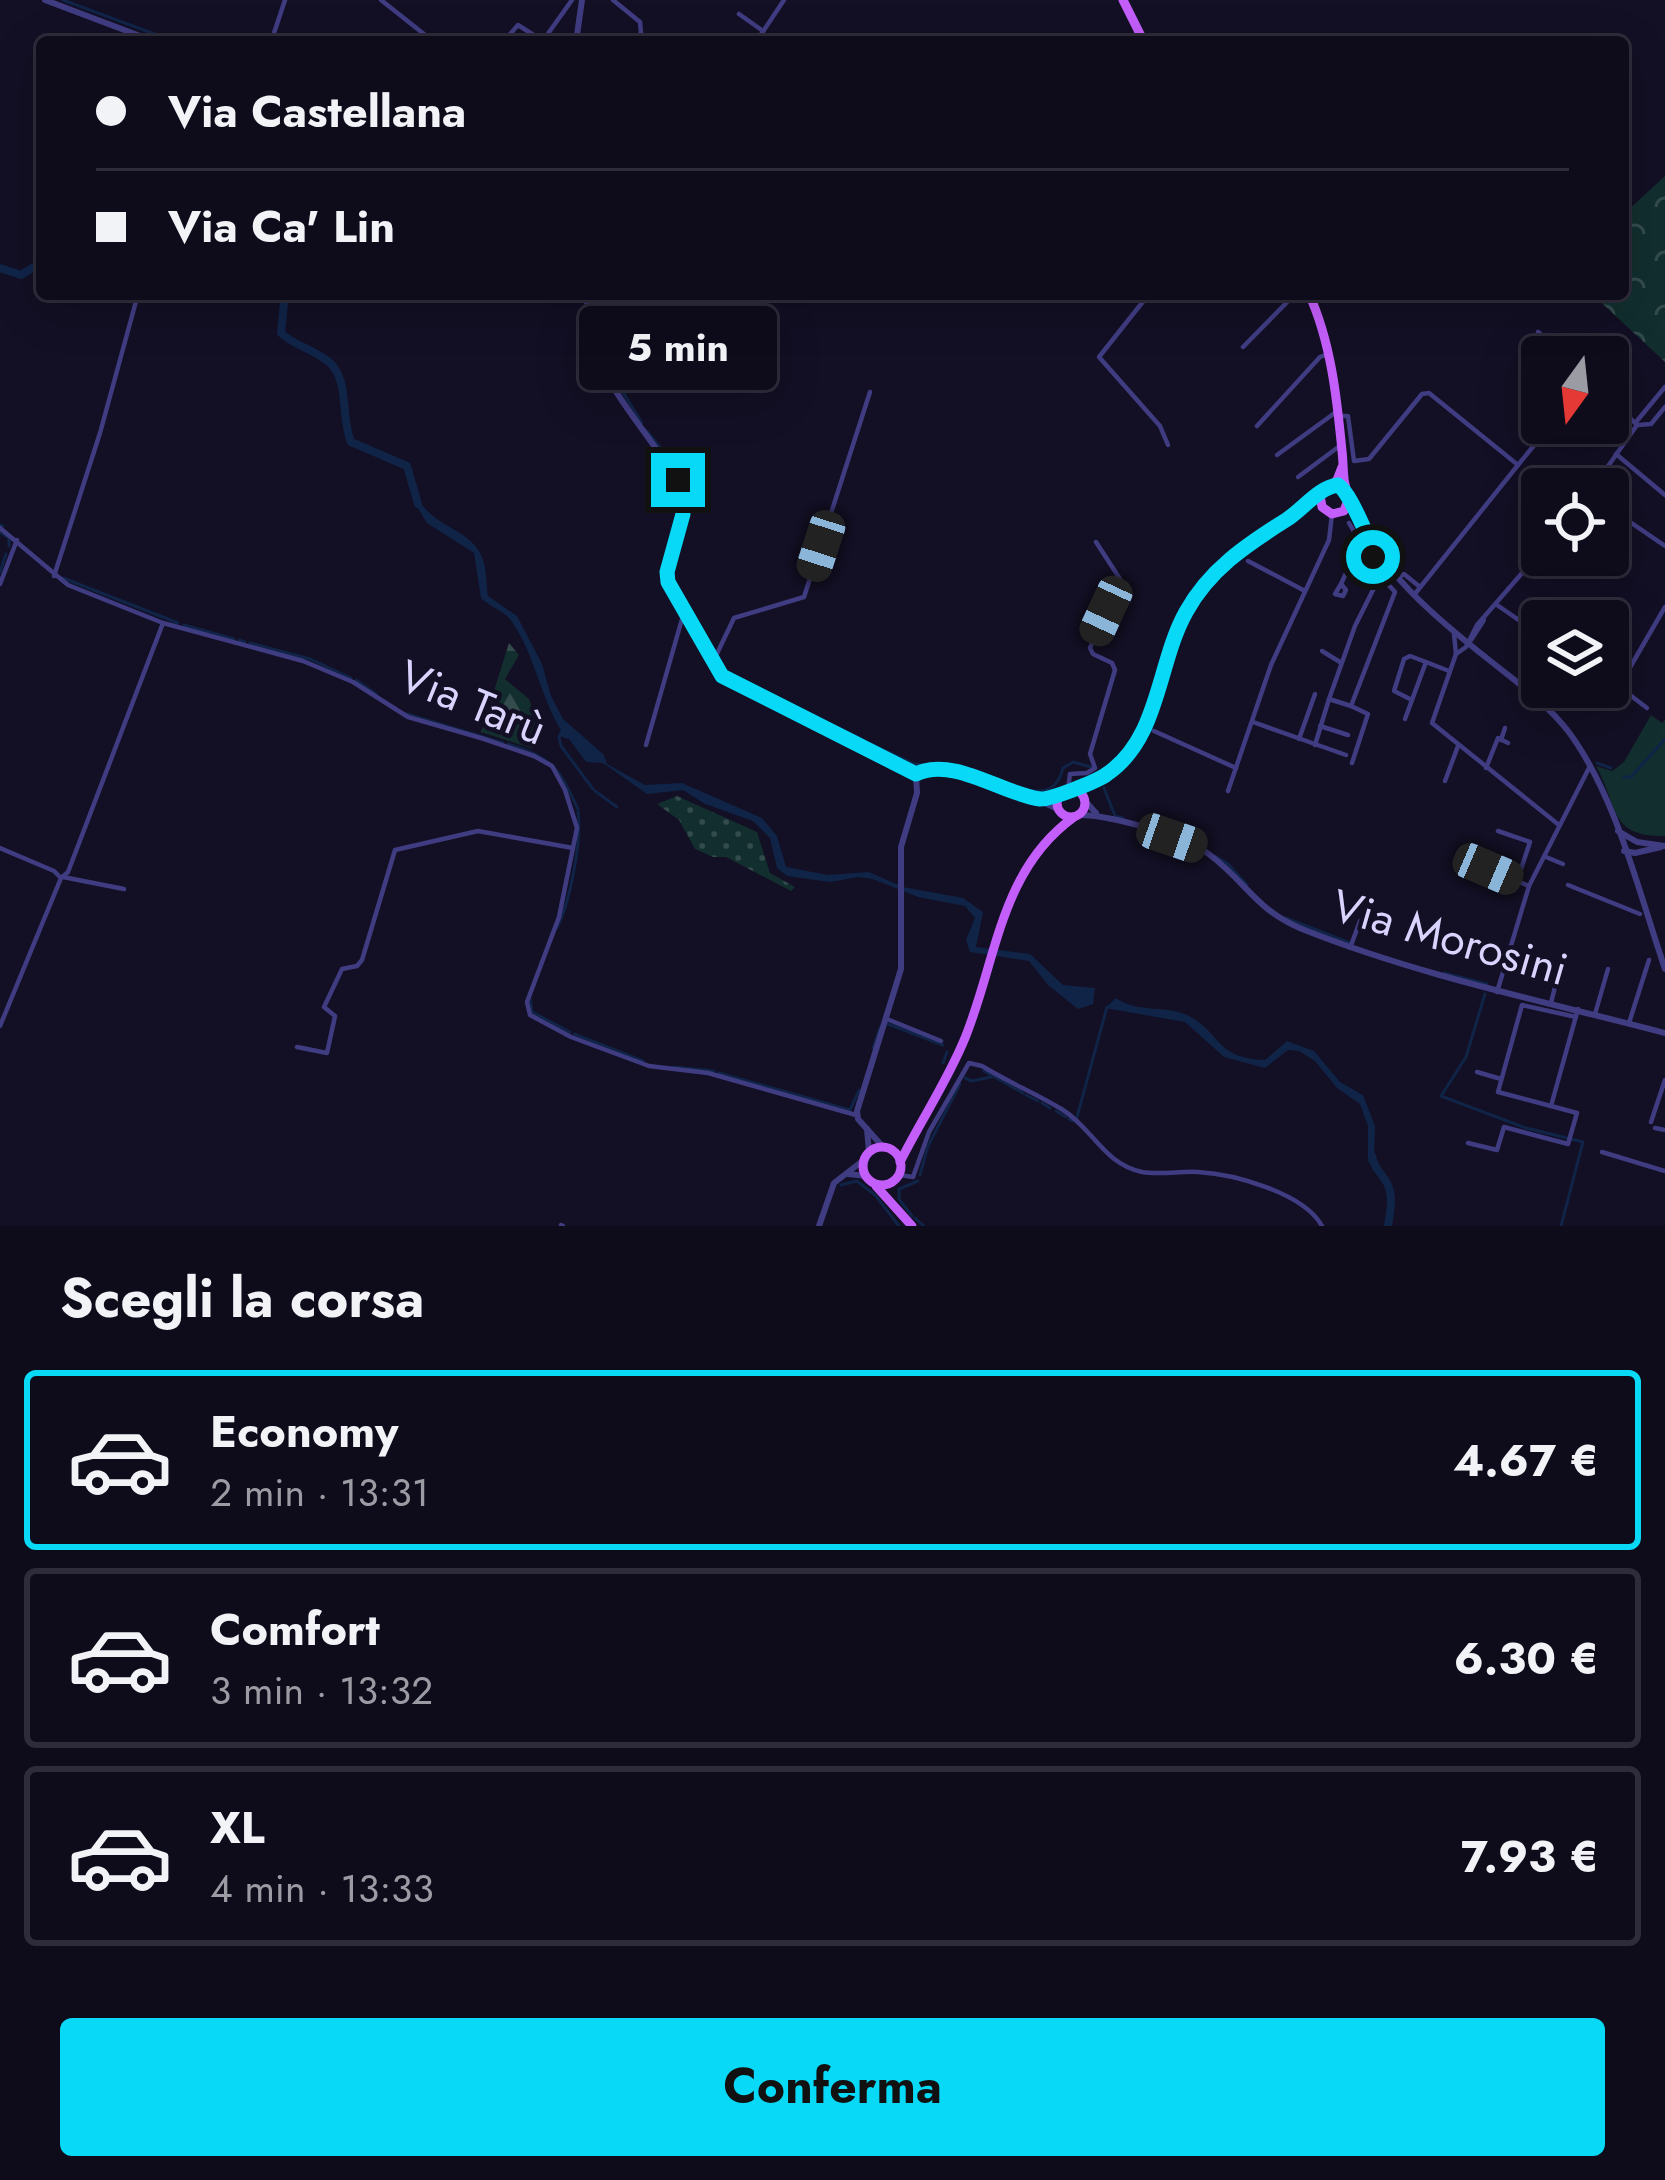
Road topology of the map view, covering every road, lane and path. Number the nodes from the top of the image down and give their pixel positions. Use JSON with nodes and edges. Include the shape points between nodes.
{"nodes":[{"id":1,"x":45,"y":0,"type":"edge"},
{"id":2,"x":285,"y":0,"type":"edge"},
{"id":3,"x":381,"y":0,"type":"edge"},
{"id":4,"x":572,"y":0,"type":"edge"},
{"id":5,"x":582,"y":0,"type":"edge"},
{"id":6,"x":613,"y":0,"type":"edge"},
{"id":7,"x":784,"y":0,"type":"edge"},
{"id":8,"x":1123,"y":0,"type":"edge"},
{"id":9,"x":740,"y":14,"type":"dead end"},
{"id":10,"x":763,"y":32,"type":"junction"},
{"id":11,"x":140,"y":36,"type":"edge"},
{"id":12,"x":274,"y":36,"type":"edge"},
{"id":13,"x":426,"y":36,"type":"edge"},
{"id":14,"x":508,"y":36,"type":"edge"},
{"id":15,"x":535,"y":36,"type":"edge"},
{"id":16,"x":547,"y":36,"type":"edge"},
{"id":17,"x":577,"y":36,"type":"edge"},
{"id":18,"x":638,"y":36,"type":"edge"},
{"id":19,"x":760,"y":36,"type":"edge"},
{"id":20,"x":1141,"y":36,"type":"edge"},
{"id":21,"x":136,"y":300,"type":"edge"},
{"id":22,"x":586,"y":300,"type":"edge"},
{"id":23,"x":1144,"y":300,"type":"edge"},
{"id":24,"x":1289,"y":300,"type":"edge"},
{"id":25,"x":1311,"y":300,"type":"edge"},
{"id":26,"x":1538,"y":332,"type":"dead end"},
{"id":27,"x":1542,"y":336,"type":"edge"},
{"id":28,"x":1243,"y":347,"type":"dead end"},
{"id":29,"x":1328,"y":354,"type":"junction"},
{"id":30,"x":1665,"y":387,"type":"edge"},
{"id":31,"x":870,"y":392,"type":"dead end"},
{"id":32,"x":1665,"y":407,"type":"edge"},
{"id":33,"x":1337,"y":414,"type":"junction"},
{"id":34,"x":1629,"y":416,"type":"edge"},
{"id":35,"x":1636,"y":423,"type":"junction"},
{"id":36,"x":1257,"y":426,"type":"dead end"},
{"id":37,"x":1535,"y":444,"type":"edge"},
{"id":38,"x":1168,"y":445,"type":"dead end"},
{"id":39,"x":1341,"y":445,"type":"junction"},
{"id":40,"x":1616,"y":454,"type":"junction"},
{"id":41,"x":1277,"y":455,"type":"dead end"},
{"id":42,"x":1518,"y":465,"type":"junction"},
{"id":43,"x":1342,"y":467,"type":"junction"},
{"id":44,"x":1606,"y":468,"type":"edge"},
{"id":45,"x":1298,"y":476,"type":"dead end"},
{"id":46,"x":1326,"y":489,"type":"junction"},
{"id":47,"x":1348,"y":495,"type":"junction"},
{"id":48,"x":1665,"y":495,"type":"edge"},
{"id":49,"x":1301,"y":511,"type":"junction"},
{"id":50,"x":1332,"y":513,"type":"junction"},
{"id":51,"x":1629,"y":521,"type":"edge"},
{"id":52,"x":1354,"y":524,"type":"junction"},
{"id":53,"x":0,"y":528,"type":"edge"},
{"id":54,"x":17,"y":540,"type":"junction"},
{"id":55,"x":1096,"y":542,"type":"dead end"},
{"id":56,"x":1665,"y":546,"type":"edge"},
{"id":57,"x":1364,"y":549,"type":"junction"},
{"id":58,"x":1374,"y":556,"type":"junction"},
{"id":59,"x":1248,"y":561,"type":"dead end"},
{"id":60,"x":1378,"y":573,"type":"junction"},
{"id":61,"x":1521,"y":575,"type":"edge"},
{"id":62,"x":54,"y":576,"type":"junction"},
{"id":63,"x":1392,"y":579,"type":"junction"},
{"id":64,"x":0,"y":584,"type":"edge"},
{"id":65,"x":1341,"y":584,"type":"dead end"},
{"id":66,"x":1305,"y":591,"type":"junction"},
{"id":67,"x":1417,"y":591,"type":"junction"},
{"id":68,"x":1496,"y":604,"type":"junction"},
{"id":69,"x":1665,"y":607,"type":"edge"},
{"id":70,"x":684,"y":612,"type":"junction"},
{"id":71,"x":1521,"y":621,"type":"edge"},
{"id":72,"x":163,"y":623,"type":"junction"},
{"id":73,"x":1465,"y":645,"type":"junction"},
{"id":74,"x":1322,"y":651,"type":"dead end"},
{"id":75,"x":1426,"y":659,"type":"junction"},
{"id":76,"x":715,"y":660,"type":"junction"},
{"id":77,"x":1340,"y":662,"type":"junction"},
{"id":78,"x":1629,"y":666,"type":"edge"},
{"id":79,"x":1449,"y":671,"type":"junction"},
{"id":80,"x":1315,"y":694,"type":"dead end"},
{"id":81,"x":1629,"y":694,"type":"edge"},
{"id":82,"x":1329,"y":700,"type":"junction"},
{"id":83,"x":1412,"y":700,"type":"junction"},
{"id":84,"x":1351,"y":706,"type":"junction"},
{"id":85,"x":1647,"y":707,"type":"dead end"},
{"id":86,"x":1405,"y":719,"type":"dead end"},
{"id":87,"x":1252,"y":722,"type":"junction"},
{"id":88,"x":1320,"y":726,"type":"junction"},
{"id":89,"x":1505,"y":728,"type":"dead end"},
{"id":90,"x":1154,"y":731,"type":"dead end"},
{"id":91,"x":1348,"y":735,"type":"dead end"},
{"id":92,"x":1299,"y":739,"type":"junction"},
{"id":93,"x":646,"y":745,"type":"dead end"},
{"id":94,"x":1315,"y":745,"type":"junction"},
{"id":95,"x":1458,"y":746,"type":"junction"},
{"id":96,"x":1346,"y":755,"type":"dead end"},
{"id":97,"x":1352,"y":763,"type":"dead end"},
{"id":98,"x":1590,"y":766,"type":"junction"},
{"id":99,"x":1236,"y":768,"type":"junction"},
{"id":100,"x":1486,"y":768,"type":"junction"},
{"id":101,"x":916,"y":774,"type":"junction"},
{"id":102,"x":1096,"y":782,"type":"junction"},
{"id":103,"x":1445,"y":782,"type":"dead end"},
{"id":104,"x":1067,"y":790,"type":"junction"},
{"id":105,"x":1228,"y":791,"type":"dead end"},
{"id":106,"x":1037,"y":799,"type":"junction"},
{"id":107,"x":1086,"y":801,"type":"junction"},
{"id":108,"x":1059,"y":810,"type":"junction"},
{"id":109,"x":1077,"y":816,"type":"junction"},
{"id":110,"x":1104,"y":818,"type":"junction"},
{"id":111,"x":1559,"y":825,"type":"junction"},
{"id":112,"x":1616,"y":829,"type":"junction"},
{"id":113,"x":1498,"y":831,"type":"dead end"},
{"id":114,"x":1053,"y":832,"type":"junction"},
{"id":115,"x":1636,"y":842,"type":"junction"},
{"id":116,"x":1662,"y":846,"type":"edge"},
{"id":117,"x":0,"y":848,"type":"edge"},
{"id":118,"x":572,"y":848,"type":"junction"},
{"id":119,"x":1624,"y":851,"type":"junction"},
{"id":120,"x":1641,"y":852,"type":"junction"},
{"id":121,"x":1544,"y":856,"type":"junction"},
{"id":122,"x":1563,"y":864,"type":"dead end"},
{"id":123,"x":1488,"y":869,"type":"dead end"},
{"id":124,"x":1631,"y":874,"type":"junction"},
{"id":125,"x":62,"y":877,"type":"junction"},
{"id":126,"x":1516,"y":881,"type":"junction"},
{"id":127,"x":1529,"y":886,"type":"junction"},
{"id":128,"x":1568,"y":886,"type":"dead end"},
{"id":129,"x":124,"y":889,"type":"dead end"},
{"id":130,"x":1640,"y":914,"type":"dead end"},
{"id":131,"x":1360,"y":921,"type":"dead end"},
{"id":132,"x":1350,"y":948,"type":"junction"},
{"id":133,"x":1563,"y":954,"type":"dead end"},
{"id":134,"x":1649,"y":960,"type":"dead end"},
{"id":135,"x":1608,"y":969,"type":"dead end"},
{"id":136,"x":1665,"y":969,"type":"edge"},
{"id":137,"x":1497,"y":992,"type":"junction"},
{"id":138,"x":1551,"y":1003,"type":"junction"},
{"id":139,"x":1577,"y":1013,"type":"junction"},
{"id":140,"x":1595,"y":1014,"type":"junction"},
{"id":141,"x":886,"y":1019,"type":"junction"},
{"id":142,"x":1629,"y":1024,"type":"junction"},
{"id":143,"x":0,"y":1026,"type":"edge"},
{"id":144,"x":1665,"y":1033,"type":"edge"},
{"id":145,"x":941,"y":1041,"type":"dead end"},
{"id":146,"x":297,"y":1047,"type":"dead end"},
{"id":147,"x":1477,"y":1072,"type":"dead end"},
{"id":148,"x":1502,"y":1078,"type":"junction"},
{"id":149,"x":1665,"y":1080,"type":"edge"},
{"id":150,"x":1551,"y":1106,"type":"junction"},
{"id":151,"x":856,"y":1115,"type":"junction"},
{"id":152,"x":866,"y":1125,"type":"junction"},
{"id":153,"x":921,"y":1125,"type":"junction"},
{"id":154,"x":1665,"y":1130,"type":"edge"},
{"id":155,"x":1468,"y":1143,"type":"dead end"},
{"id":156,"x":888,"y":1149,"type":"junction"},
{"id":157,"x":1602,"y":1152,"type":"dead end"},
{"id":158,"x":867,"y":1156,"type":"junction"},
{"id":159,"x":900,"y":1162,"type":"junction"},
{"id":160,"x":1665,"y":1172,"type":"edge"},
{"id":161,"x":845,"y":1174,"type":"junction"},
{"id":162,"x":898,"y":1177,"type":"junction"},
{"id":163,"x":870,"y":1180,"type":"junction"},
{"id":164,"x":895,"y":1209,"type":"junction"},
{"id":165,"x":819,"y":1226,"type":"edge"},
{"id":166,"x":912,"y":1226,"type":"edge"},
{"id":167,"x":1322,"y":1226,"type":"edge"}],
"edges":[{"from":1,"to":11,"type":"street"},
{"from":2,"to":12,"type":"street"},
{"from":3,"to":13,"type":"street"},
{"from":4,"to":16,"type":"street"},
{"from":5,"to":17,"type":"street"},
{"from":6,"to":18,"type":"street","via":[[640,22]]},
{"from":7,"to":10,"type":"street"},
{"from":8,"to":20,"type":"main road"},
{"from":9,"to":10,"type":"street"},
{"from":10,"to":19,"type":"street"},
{"from":14,"to":15,"type":"street","via":[[518,25]]},
{"from":21,"to":62,"type":"street"},
{"from":22,"to":70,"type":"street","via":[[606,374],[682,490],[667,577]]},
{"from":23,"to":38,"type":"street","via":[[1099,357]]},
{"from":24,"to":28,"type":"street"},
{"from":25,"to":29,"type":"main road"},
{"from":26,"to":27,"type":"street"},
{"from":29,"to":33,"type":"main road"},
{"from":29,"to":36,"type":"street"},
{"from":30,"to":35,"type":"street"},
{"from":31,"to":76,"type":"street","via":[[804,597],[734,618]]},
{"from":32,"to":35,"type":"street","via":[[1651,424]]},
{"from":33,"to":39,"type":"main road"},
{"from":33,"to":41,"type":"street"},
{"from":33,"to":42,"type":"street","via":[[1348,416],[1354,460],[1369,459],[1429,393]]},
{"from":34,"to":35,"type":"street"},
{"from":35,"to":40,"type":"street"},
{"from":37,"to":42,"type":"street"},
{"from":39,"to":43,"type":"main road"},
{"from":39,"to":45,"type":"street"},
{"from":40,"to":44,"type":"street"},
{"from":40,"to":48,"type":"street"},
{"from":42,"to":67,"type":"street"},
{"from":43,"to":46,"type":"main road"},
{"from":43,"to":47,"type":"main road"},
{"from":46,"to":47,"type":"main road"},
{"from":46,"to":49,"type":"main road"},
{"from":46,"to":50,"type":"main road","via":[[1320,499]]},
{"from":47,"to":50,"type":"main road"},
{"from":47,"to":52,"type":"street"},
{"from":49,"to":50,"type":"main road"},
{"from":49,"to":102,"type":"main road","via":[[1244,547],[1200,590],[1142,732]]},
{"from":50,"to":52,"type":"street"},
{"from":50,"to":66,"type":"street"},
{"from":51,"to":56,"type":"street"},
{"from":52,"to":57,"type":"street"},
{"from":52,"to":58,"type":"street"},
{"from":53,"to":54,"type":"street","name":"Via Tarù"},
{"from":54,"to":62,"type":"street","name":"Via Tarù"},
{"from":54,"to":64,"type":"street"},
{"from":55,"to":104,"type":"street","via":[[1120,579],[1090,648],[1115,670],[1090,754],[1094,768],[1070,774]]},
{"from":57,"to":58,"type":"street"},
{"from":57,"to":65,"type":"street"},
{"from":58,"to":60,"type":"street"},
{"from":58,"to":63,"type":"street"},
{"from":59,"to":66,"type":"street"},
{"from":60,"to":63,"type":"street"},
{"from":60,"to":77,"type":"street"},
{"from":61,"to":68,"type":"street"},
{"from":62,"to":72,"type":"street","name":"Via Tarù"},
{"from":63,"to":67,"type":"street"},
{"from":63,"to":84,"type":"street","via":[[1395,592]]},
{"from":66,"to":87,"type":"street"},
{"from":67,"to":73,"type":"street"},
{"from":68,"to":71,"type":"street"},
{"from":68,"to":73,"type":"street"},
{"from":69,"to":78,"type":"street"},
{"from":70,"to":76,"type":"street"},
{"from":70,"to":93,"type":"street"},
{"from":72,"to":118,"type":"street","name":"Via Tarù","via":[[303,661],[408,717],[545,761],[576,816]]},
{"from":72,"to":125,"type":"street"},
{"from":73,"to":79,"type":"street"},
{"from":73,"to":98,"type":"street","via":[[1550,711]]},
{"from":74,"to":77,"type":"street"},
{"from":75,"to":79,"type":"street"},
{"from":75,"to":83,"type":"street"},
{"from":75,"to":83,"type":"street","via":[[1407,657],[1394,688]]},
{"from":76,"to":101,"type":"street","via":[[735,684]]},
{"from":77,"to":82,"type":"street"},
{"from":79,"to":95,"type":"street","via":[[1431,719]]},
{"from":80,"to":92,"type":"street"},
{"from":81,"to":85,"type":"street"},
{"from":82,"to":84,"type":"street"},
{"from":82,"to":88,"type":"street"},
{"from":83,"to":86,"type":"street"},
{"from":84,"to":97,"type":"street","via":[[1368,714]]},
{"from":87,"to":92,"type":"street"},
{"from":87,"to":99,"type":"street"},
{"from":88,"to":91,"type":"street"},
{"from":88,"to":94,"type":"street"},
{"from":89,"to":100,"type":"street"},
{"from":90,"to":99,"type":"street"},
{"from":92,"to":94,"type":"street"},
{"from":94,"to":96,"type":"street"},
{"from":95,"to":100,"type":"street"},
{"from":95,"to":103,"type":"street"},
{"from":98,"to":111,"type":"street"},
{"from":98,"to":112,"type":"street"},
{"from":99,"to":105,"type":"street"},
{"from":100,"to":111,"type":"street"},
{"from":101,"to":106,"type":"street","via":[[951,772]]},
{"from":101,"to":141,"type":"street","via":[[901,847],[902,969]]},
{"from":102,"to":104,"type":"main road"},
{"from":102,"to":107,"type":"main road"},
{"from":104,"to":106,"type":"street"},
{"from":104,"to":107,"type":"main road"},
{"from":104,"to":108,"type":"main road"},
{"from":106,"to":108,"type":"street"},
{"from":107,"to":109,"type":"main road"},
{"from":107,"to":110,"type":"street","name":"Via Morosini"},
{"from":108,"to":109,"type":"main road"},
{"from":108,"to":114,"type":"main road"},
{"from":109,"to":110,"type":"street","name":"Via Morosini"},
{"from":109,"to":114,"type":"main road"},
{"from":110,"to":132,"type":"street","name":"Via Morosini","via":[[1198,847],[1274,917]]},
{"from":111,"to":121,"type":"street"},
{"from":112,"to":115,"type":"street"},
{"from":112,"to":119,"type":"street"},
{"from":113,"to":126,"type":"street","via":[[1530,842]]},
{"from":114,"to":153,"type":"main road","via":[[1017,882],[965,1038]]},
{"from":115,"to":116,"type":"street"},
{"from":115,"to":119,"type":"street"},
{"from":116,"to":120,"type":"street"},
{"from":117,"to":125,"type":"street"},
{"from":118,"to":146,"type":"street","via":[[478,831],[394,850],[362,960],[342,969],[324,1000],[336,1023],[328,1053]]},
{"from":118,"to":151,"type":"street","name":"Via Tarù","via":[[559,917],[527,1002],[530,1015],[656,1068],[708,1073]]},
{"from":119,"to":120,"type":"street"},
{"from":119,"to":124,"type":"street"},
{"from":120,"to":124,"type":"street"},
{"from":121,"to":122,"type":"street"},
{"from":121,"to":127,"type":"street"},
{"from":123,"to":126,"type":"street"},
{"from":124,"to":136,"type":"street"},
{"from":125,"to":129,"type":"street"},
{"from":125,"to":143,"type":"street"},
{"from":126,"to":127,"type":"street"},
{"from":127,"to":137,"type":"street"},
{"from":128,"to":130,"type":"street"},
{"from":131,"to":132,"type":"street"},
{"from":132,"to":137,"type":"street","name":"Via Morosini"},
{"from":133,"to":138,"type":"street"},
{"from":134,"to":142,"type":"street"},
{"from":135,"to":140,"type":"street"},
{"from":137,"to":138,"type":"street","name":"Via Morosini"},
{"from":138,"to":139,"type":"street","name":"Via Morosini"},
{"from":139,"to":140,"type":"street","name":"Via Morosini"},
{"from":139,"to":148,"type":"street","via":[[1522,1005]]},
{"from":139,"to":150,"type":"street"},
{"from":140,"to":142,"type":"street","name":"Via Morosini"},
{"from":141,"to":145,"type":"street"},
{"from":141,"to":151,"type":"street"},
{"from":142,"to":144,"type":"street","name":"Via Morosini"},
{"from":147,"to":148,"type":"street"},
{"from":148,"to":150,"type":"street","via":[[1498,1092]]},
{"from":149,"to":154,"type":"street","via":[[1653,1125]]},
{"from":150,"to":155,"type":"street","via":[[1577,1113],[1568,1144],[1504,1127],[1498,1150]]},
{"from":151,"to":152,"type":"street"},
{"from":152,"to":156,"type":"street"},
{"from":152,"to":158,"type":"street"},
{"from":153,"to":156,"type":"main road"},
{"from":153,"to":159,"type":"main road"},
{"from":156,"to":158,"type":"main road"},
{"from":156,"to":159,"type":"main road"},
{"from":157,"to":160,"type":"street"},
{"from":158,"to":161,"type":"street"},
{"from":158,"to":163,"type":"main road"},
{"from":159,"to":162,"type":"main road"},
{"from":161,"to":163,"type":"street"},
{"from":161,"to":165,"type":"street"},
{"from":162,"to":163,"type":"main road"},
{"from":162,"to":164,"type":"main road"},
{"from":162,"to":167,"type":"street","via":[[913,1177],[969,1063],[1067,1113],[1120,1163],[1143,1172],[1208,1173],[1284,1194]]},
{"from":163,"to":164,"type":"main road"},
{"from":164,"to":166,"type":"main road"}]}
